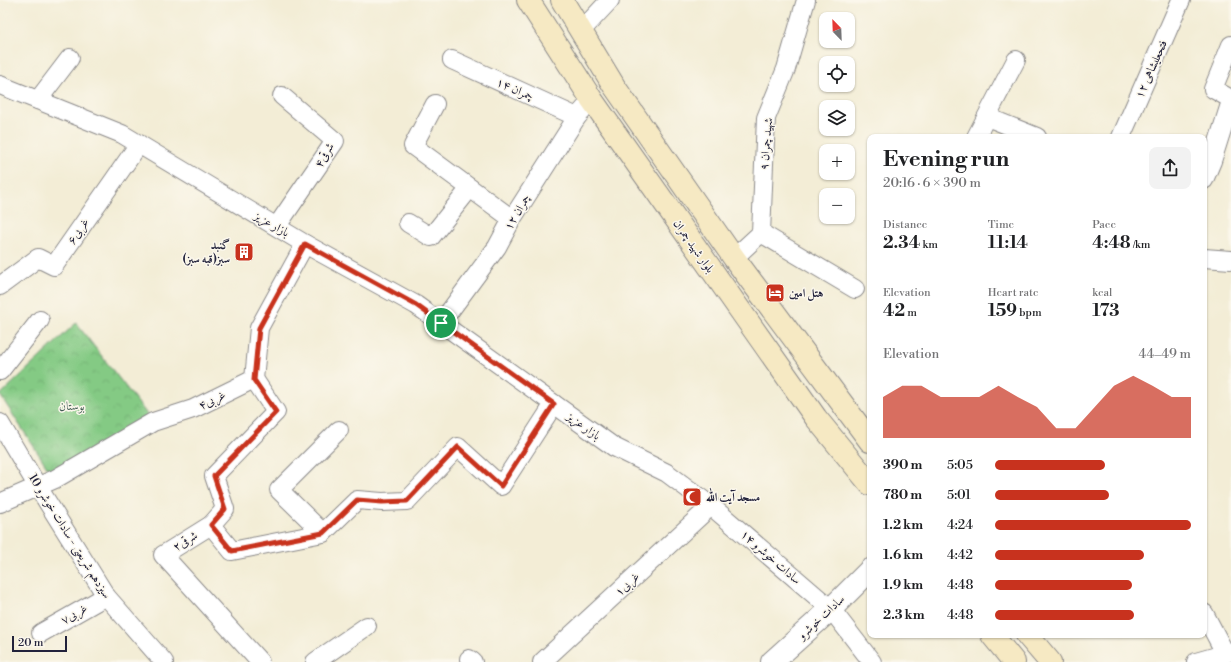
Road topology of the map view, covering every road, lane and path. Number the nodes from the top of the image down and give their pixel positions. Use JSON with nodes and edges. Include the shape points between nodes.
{"nodes":[{"id":1,"x":528,"y":0,"type":"edge"},
{"id":2,"x":562,"y":0,"type":"edge"},
{"id":3,"x":610,"y":0,"type":"edge"},
{"id":4,"x":806,"y":0,"type":"edge"},
{"id":5,"x":1181,"y":0,"type":"edge"},
{"id":6,"x":581,"y":31,"type":"junction"},
{"id":7,"x":1231,"y":45,"type":"edge"},
{"id":8,"x":70,"y":58,"type":"dead end"},
{"id":9,"x":452,"y":60,"type":"dead end"},
{"id":10,"x":1016,"y":60,"type":"dead end"},
{"id":11,"x":0,"y":85,"type":"edge"},
{"id":12,"x":614,"y":86,"type":"junction"},
{"id":13,"x":282,"y":96,"type":"dead end"},
{"id":14,"x":38,"y":100,"type":"junction"},
{"id":15,"x":592,"y":100,"type":"junction"},
{"id":16,"x":1231,"y":100,"type":"edge"},
{"id":17,"x":436,"y":104,"type":"dead end"},
{"id":18,"x":577,"y":117,"type":"junction"},
{"id":19,"x":987,"y":117,"type":"junction"},
{"id":20,"x":978,"y":134,"type":"edge"},
{"id":21,"x":1030,"y":134,"type":"edge"},
{"id":22,"x":1122,"y":134,"type":"edge"},
{"id":23,"x":139,"y":144,"type":"junction"},
{"id":24,"x":1207,"y":172,"type":"edge"},
{"id":25,"x":470,"y":188,"type":"junction"},
{"id":26,"x":512,"y":219,"type":"junction"},
{"id":27,"x":408,"y":223,"type":"dead end"},
{"id":28,"x":277,"y":226,"type":"junction"},
{"id":29,"x":761,"y":233,"type":"junction"},
{"id":30,"x":305,"y":244,"type":"junction"},
{"id":31,"x":734,"y":258,"type":"junction"},
{"id":32,"x":1207,"y":258,"type":"edge"},
{"id":33,"x":1231,"y":260,"type":"edge"},
{"id":34,"x":0,"y":286,"type":"edge"},
{"id":35,"x":855,"y":289,"type":"dead end"},
{"id":36,"x":40,"y":320,"type":"dead end"},
{"id":37,"x":441,"y":323,"type":"junction"},
{"id":38,"x":0,"y":371,"type":"edge"},
{"id":39,"x":254,"y":380,"type":"junction"},
{"id":40,"x":554,"y":404,"type":"junction"},
{"id":41,"x":0,"y":423,"type":"edge"},
{"id":42,"x":339,"y":430,"type":"dead end"},
{"id":43,"x":867,"y":432,"type":"edge"},
{"id":44,"x":867,"y":480,"type":"edge"},
{"id":45,"x":38,"y":486,"type":"junction"},
{"id":46,"x":0,"y":503,"type":"edge"},
{"id":47,"x":711,"y":506,"type":"junction"},
{"id":48,"x":211,"y":525,"type":"junction"},
{"id":49,"x":323,"y":533,"type":"junction"},
{"id":50,"x":867,"y":573,"type":"edge"},
{"id":51,"x":106,"y":596,"type":"junction"},
{"id":52,"x":831,"y":609,"type":"junction"},
{"id":53,"x":1207,"y":618,"type":"edge"},
{"id":54,"x":367,"y":626,"type":"dead end"},
{"id":55,"x":41,"y":633,"type":"dead end"},
{"id":56,"x":994,"y":638,"type":"edge"},
{"id":57,"x":1030,"y":638,"type":"edge"},
{"id":58,"x":1228,"y":652,"type":"edge"},
{"id":59,"x":164,"y":662,"type":"edge"},
{"id":60,"x":260,"y":662,"type":"edge"},
{"id":61,"x":315,"y":662,"type":"edge"},
{"id":62,"x":542,"y":662,"type":"edge"},
{"id":63,"x":772,"y":662,"type":"edge"},
{"id":64,"x":872,"y":662,"type":"edge"},
{"id":65,"x":1014,"y":662,"type":"edge"},
{"id":66,"x":1050,"y":662,"type":"edge"},
{"id":67,"x":1196,"y":662,"type":"edge"}],
"edges":[{"from":1,"to":15,"type":"main road","name":"بلوار شهید چمران"},
{"from":2,"to":6,"type":"main road"},
{"from":3,"to":6,"type":"street"},
{"from":4,"to":29,"type":"street","name":"شهید چمران ۹","via":[[786,69],[766,118]]},
{"from":5,"to":22,"type":"street","name":"فتحعلیشاهی ۱۲"},
{"from":6,"to":12,"type":"main road"},
{"from":7,"to":16,"type":"street","via":[[1213,89]]},
{"from":8,"to":14,"type":"street"},
{"from":9,"to":18,"type":"street","name":"چمران ۱۴"},
{"from":10,"to":19,"type":"street"},
{"from":11,"to":14,"type":"street","name":"بازار عزیز"},
{"from":12,"to":15,"type":"main road"},
{"from":12,"to":31,"type":"main road"},
{"from":13,"to":28,"type":"street","name":"شرقی۴","via":[[335,141]]},
{"from":14,"to":23,"type":"street","name":"بازار عزیز","via":[[122,134]]},
{"from":15,"to":18,"type":"street","name":"چمران ۱۲"},
{"from":15,"to":44,"type":"main road","name":"بلوار شهید چمران","via":[[816,418]]},
{"from":16,"to":24,"type":"street"},
{"from":17,"to":25,"type":"street","via":[[413,146]]},
{"from":18,"to":26,"type":"street","name":"چمران ۱۲"},
{"from":19,"to":20,"type":"street"},
{"from":19,"to":21,"type":"street"},
{"from":23,"to":28,"type":"street","name":"بازار عزیز"},
{"from":23,"to":34,"type":"street","name":"غربی۶","via":[[54,266],[38,258]]},
{"from":25,"to":26,"type":"street"},
{"from":25,"to":27,"type":"street","via":[[431,237]]},
{"from":26,"to":37,"type":"street","name":"چمران ۱۲","via":[[497,247]]},
{"from":28,"to":30,"type":"street","name":"بازار عزیز"},
{"from":29,"to":31,"type":"street"},
{"from":29,"to":35,"type":"street"},
{"from":30,"to":37,"type":"street","name":"بازار عزیز","via":[[416,305]]},
{"from":30,"to":39,"type":"street","via":[[259,328]]},
{"from":31,"to":43,"type":"main road"},
{"from":32,"to":33,"type":"street"},
{"from":36,"to":38,"type":"street"},
{"from":37,"to":40,"type":"street","name":"بازار عزیز"},
{"from":39,"to":45,"type":"street","name":"غربی۴","via":[[193,409],[153,422],[55,479]]},
{"from":39,"to":48,"type":"street","via":[[276,412],[214,476],[225,509]]},
{"from":40,"to":47,"type":"street","name":"بازار عزیز","via":[[614,447],[667,473]]},
{"from":40,"to":49,"type":"street","via":[[501,486],[458,447],[407,501],[357,500]]},
{"from":41,"to":45,"type":"street","name":"سیزدهم شریعتی - سادات خوشرو 10"},
{"from":42,"to":49,"type":"street","via":[[279,490]]},
{"from":45,"to":46,"type":"street","name":"غربی۴"},
{"from":45,"to":51,"type":"street","name":"سیزدهم شریعتی - سادات خوشرو 10"},
{"from":47,"to":52,"type":"street","name":"سادات خوشرو ۱۴"},
{"from":47,"to":62,"type":"street","name":"غربی۱"},
{"from":48,"to":49,"type":"street","name":"شرقی۲","via":[[232,551]]},
{"from":48,"to":60,"type":"street","name":"شرقی۲","via":[[163,555]]},
{"from":50,"to":52,"type":"street","name":"سادات خوشرو"},
{"from":51,"to":55,"type":"street","name":"غربی۷"},
{"from":51,"to":59,"type":"street","name":"سیزدهم شریعتی - سادات خوشرو 10"},
{"from":52,"to":63,"type":"street","name":"سادات خوشرو"},
{"from":52,"to":64,"type":"street","name":"سادات خوشرو ۱۴"},
{"from":53,"to":58,"type":"street"},
{"from":54,"to":61,"type":"street"},
{"from":56,"to":65,"type":"main road"},
{"from":57,"to":66,"type":"main road"},
{"from":58,"to":67,"type":"street"}]}
